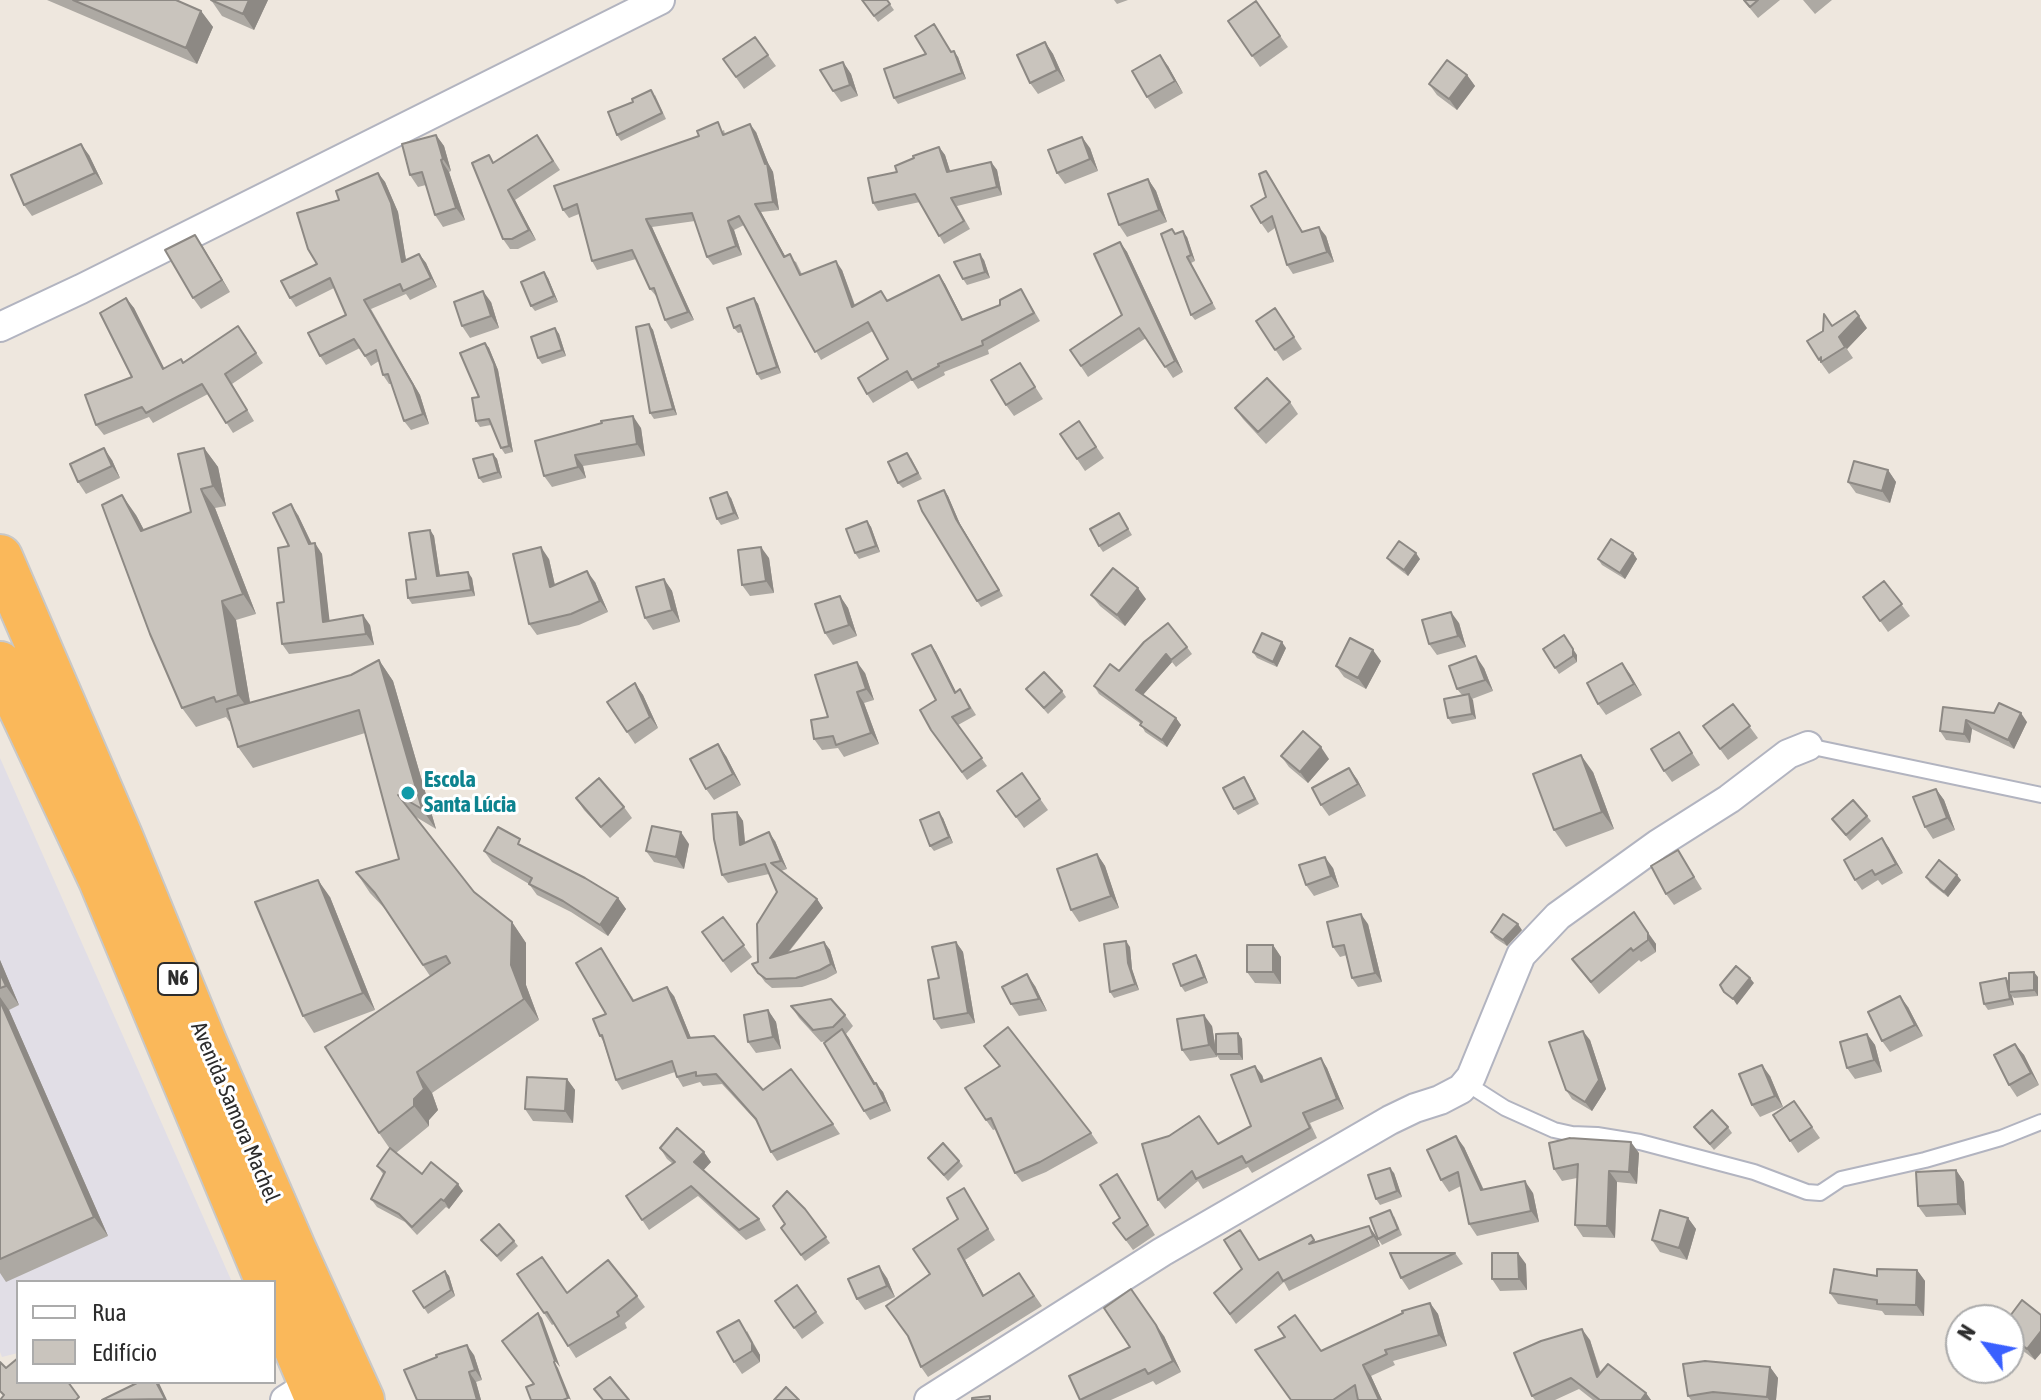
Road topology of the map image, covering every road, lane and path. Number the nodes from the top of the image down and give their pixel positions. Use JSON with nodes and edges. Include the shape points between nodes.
{"nodes":[{"id":1,"x":660,"y":0,"type":"edge"},
{"id":2,"x":0,"y":327,"type":"edge"},
{"id":3,"x":0,"y":557,"type":"edge"},
{"id":4,"x":0,"y":664,"type":"edge"},
{"id":5,"x":1808,"y":746,"type":"joint"},
{"id":6,"x":2041,"y":795,"type":"edge"},
{"id":7,"x":1466,"y":1083,"type":"junction"},
{"id":8,"x":2041,"y":1122,"type":"edge"},
{"id":9,"x":267,"y":1280,"type":"edge"},
{"id":10,"x":276,"y":1303,"type":"edge"},
{"id":11,"x":304,"y":1395,"type":"edge"},
{"id":12,"x":362,"y":1400,"type":"edge"},
{"id":13,"x":929,"y":1400,"type":"edge"}],
"edges":[{"from":1,"to":2,"type":"street"},
{"from":3,"to":12,"type":"highway","name":"Avenida Samora Machel","number":"N6"},
{"from":4,"to":9,"type":"highway","name":"Avenida Samora Machel","number":"N6","via":[[101,880]]},
{"from":5,"to":6,"type":"lane"},
{"from":5,"to":7,"type":"street","via":[[1780,759],[1558,916],[1521,955]]},
{"from":7,"to":8,"type":"lane","via":[[1554,1130],[1640,1142],[1820,1193],[1841,1179],[1925,1160]]},
{"from":7,"to":13,"type":"street","via":[[1451,1095],[1390,1120],[1162,1252]]},
{"from":10,"to":11,"type":"highway"}]}
